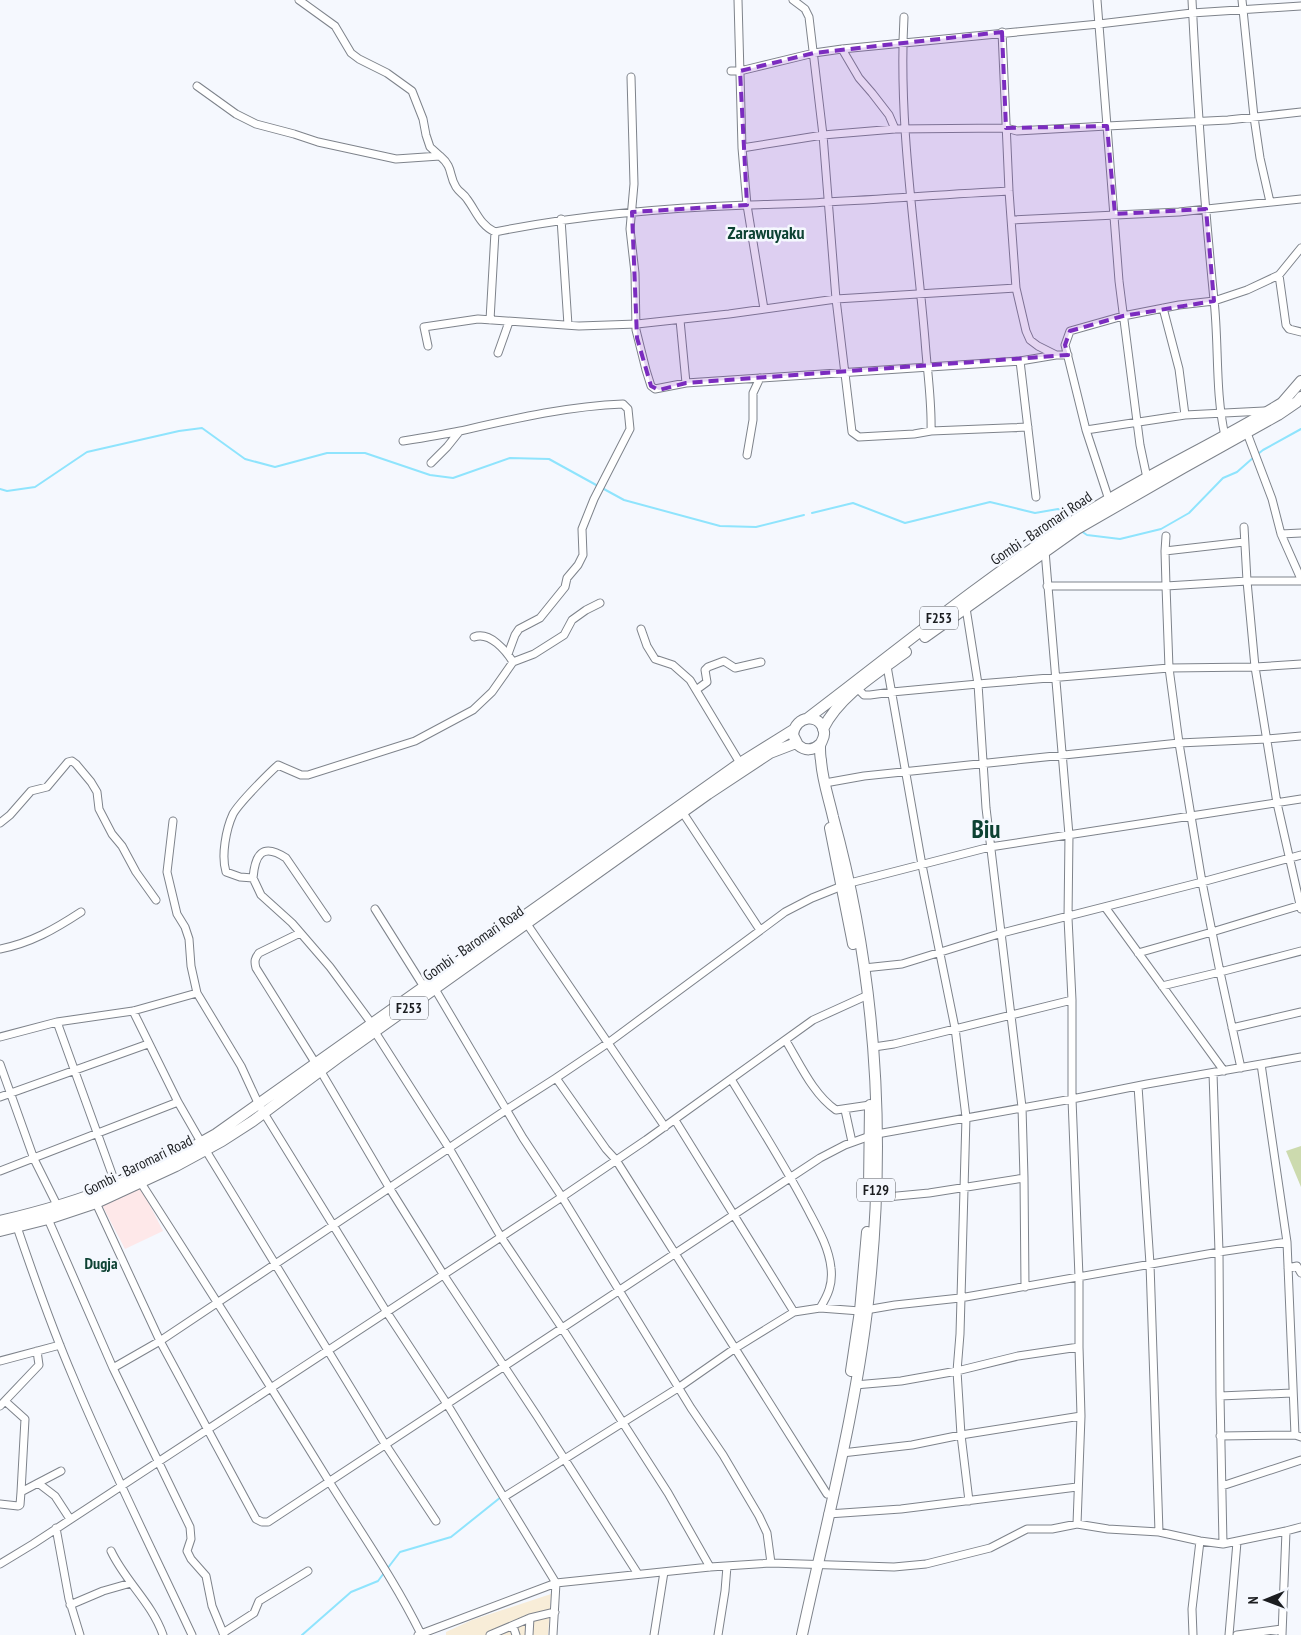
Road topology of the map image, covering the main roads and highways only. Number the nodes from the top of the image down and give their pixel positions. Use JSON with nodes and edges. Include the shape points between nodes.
{"nodes":[{"id":1,"x":1301,"y":381,"type":"edge"},
{"id":2,"x":1301,"y":397,"type":"edge"},
{"id":3,"x":1110,"y":504,"type":"junction"},
{"id":4,"x":1075,"y":525,"type":"junction"},
{"id":5,"x":808,"y":718,"type":"junction"},
{"id":6,"x":823,"y":729,"type":"junction"},
{"id":7,"x":793,"y":730,"type":"junction"},
{"id":8,"x":796,"y":743,"type":"junction"},
{"id":9,"x":820,"y":744,"type":"junction"},
{"id":10,"x":805,"y":749,"type":"junction"},
{"id":11,"x":846,"y":885,"type":"junction"},
{"id":12,"x":542,"y":909,"type":"junction"},
{"id":13,"x":865,"y":996,"type":"junction"},
{"id":14,"x":373,"y":1028,"type":"junction"},
{"id":15,"x":874,"y":1135,"type":"junction"},
{"id":16,"x":204,"y":1146,"type":"junction"},
{"id":17,"x":0,"y":1221,"type":"edge"},
{"id":18,"x":0,"y":1230,"type":"edge"},
{"id":19,"x":864,"y":1310,"type":"junction"},
{"id":20,"x":815,"y":1564,"type":"junction"},
{"id":21,"x":797,"y":1635,"type":"edge"},
{"id":22,"x":802,"y":1635,"type":"edge"}],
"edges":[{"from":1,"to":3,"type":"main road","name":"Gombi - Baromari Road","number":"F253","via":[[1282,403],[1148,478]]},
{"from":2,"to":3,"type":"main road","name":"Gombi - Baromari Road","number":"F253","via":[[1247,433]]},
{"from":3,"to":4,"type":"main road","name":"Gombi - Baromari Road","number":"F253"},
{"from":4,"to":5,"type":"main road","name":"Gombi - Baromari Road","number":"F253","via":[[959,603]]},
{"from":4,"to":6,"type":"main road","name":"Gombi - Baromari Road","number":"F253","via":[[1045,551],[858,689],[831,715]]},
{"from":5,"to":6,"type":"main road","via":[[818,721]]},
{"from":5,"to":7,"type":"main road","number":"F253"},
{"from":6,"to":9,"type":"main road","number":"F253","via":[[824,737]]},
{"from":7,"to":8,"type":"main road"},
{"from":7,"to":12,"type":"main road","name":"Gombi - Baromari Road","number":"F253","via":[[740,763]]},
{"from":8,"to":10,"type":"main road"},
{"from":8,"to":12,"type":"main road","name":"Gombi - Baromari Road","number":"F253","via":[[770,753]]},
{"from":9,"to":10,"type":"main road","via":[[814,749]]},
{"from":9,"to":11,"type":"main road","number":"F129","via":[[821,767]]},
{"from":10,"to":11,"type":"main road","number":"F129","via":[[818,774]]},
{"from":11,"to":13,"type":"main road","number":"F129"},
{"from":11,"to":13,"type":"main road","number":"F129","via":[[864,968]]},
{"from":12,"to":14,"type":"main road","name":"Gombi - Baromari Road","number":"F253","via":[[424,987]]},
{"from":12,"to":14,"type":"main road","name":"Gombi - Baromari Road","number":"F253","via":[[527,924],[435,989]]},
{"from":13,"to":15,"type":"main road","number":"F129"},
{"from":13,"to":15,"type":"main road","number":"F129","via":[[874,1047]]},
{"from":14,"to":16,"type":"main road","name":"Gombi - Baromari Road","number":"F253","via":[[222,1141]]},
{"from":15,"to":19,"type":"main road","number":"F129"},
{"from":15,"to":19,"type":"main road","number":"F129","via":[[876,1198],[871,1275]]},
{"from":16,"to":17,"type":"main road","name":"Gombi - Baromari Road","number":"F253","via":[[116,1185]]},
{"from":16,"to":18,"type":"main road","name":"Gombi - Baromari Road","number":"F253","via":[[141,1183],[96,1203]]},
{"from":19,"to":20,"type":"main road","number":"F129"},
{"from":19,"to":20,"type":"main road","number":"F129","via":[[855,1385],[842,1453]]},
{"from":20,"to":21,"type":"main road","number":"F129"},
{"from":20,"to":22,"type":"main road","number":"F129"}]}
